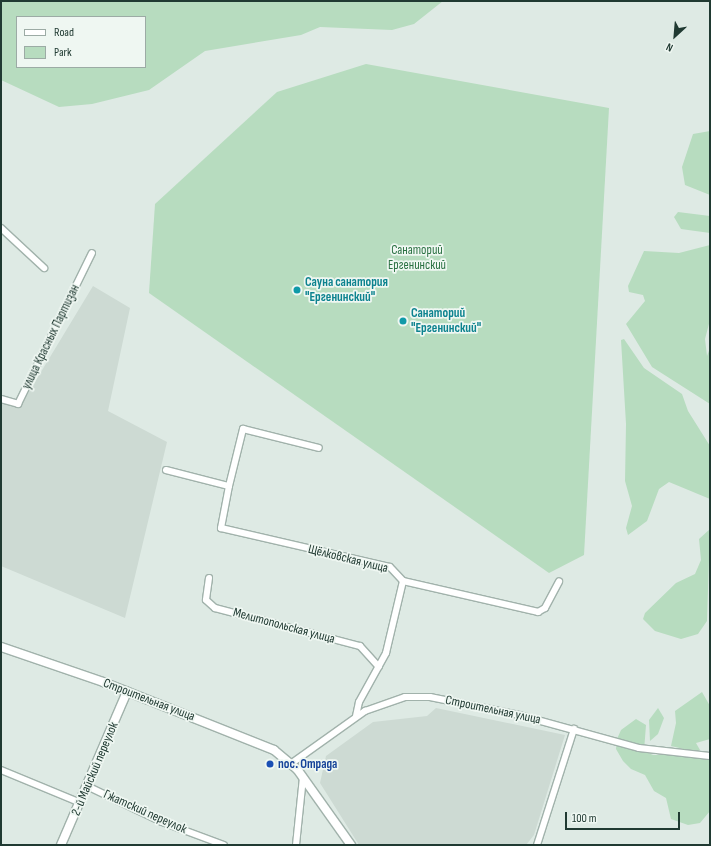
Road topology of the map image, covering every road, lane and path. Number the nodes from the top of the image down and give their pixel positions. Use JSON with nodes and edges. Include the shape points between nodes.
{"nodes":[{"id":1,"x":1,"y":228,"type":"edge"},
{"id":2,"x":92,"y":254,"type":"dead end"},
{"id":3,"x":44,"y":268,"type":"dead end"},
{"id":4,"x":1,"y":399,"type":"edge"},
{"id":5,"x":319,"y":448,"type":"dead end"},
{"id":6,"x":166,"y":470,"type":"dead end"},
{"id":7,"x":229,"y":486,"type":"junction"},
{"id":8,"x":209,"y":578,"type":"dead end"},
{"id":9,"x":403,"y":581,"type":"junction"},
{"id":10,"x":559,"y":582,"type":"dead end"},
{"id":11,"x":1,"y":647,"type":"edge"},
{"id":12,"x":378,"y":667,"type":"junction"},
{"id":13,"x":127,"y":692,"type":"junction"},
{"id":14,"x":356,"y":716,"type":"junction"},
{"id":15,"x":574,"y":729,"type":"junction"},
{"id":16,"x":710,"y":756,"type":"edge"},
{"id":17,"x":292,"y":763,"type":"junction"},
{"id":18,"x":1,"y":770,"type":"edge"},
{"id":19,"x":303,"y":778,"type":"junction"},
{"id":20,"x":89,"y":787,"type":"junction"},
{"id":21,"x":81,"y":803,"type":"junction"},
{"id":22,"x":62,"y":845,"type":"edge"},
{"id":23,"x":224,"y":845,"type":"edge"},
{"id":24,"x":296,"y":845,"type":"edge"},
{"id":25,"x":351,"y":845,"type":"edge"},
{"id":26,"x":537,"y":845,"type":"edge"}],
"edges":[{"from":1,"to":3,"type":"street"},
{"from":2,"to":4,"type":"street","name":"улица Красных Партизан","via":[[18,404]]},
{"from":5,"to":7,"type":"street","via":[[243,429]]},
{"from":6,"to":7,"type":"street"},
{"from":7,"to":9,"type":"street","name":"Щёлковская улица","via":[[221,528],[390,567]]},
{"from":8,"to":12,"type":"street","name":"Мелитопольская улица","via":[[206,600],[215,608],[360,646]]},
{"from":9,"to":10,"type":"street","name":"Щёлковская улица","via":[[538,612],[545,608]]},
{"from":9,"to":12,"type":"street","via":[[386,653]]},
{"from":11,"to":13,"type":"street","name":"Строительная улица"},
{"from":12,"to":14,"type":"street"},
{"from":13,"to":17,"type":"street","name":"Строительная улица","via":[[265,745]]},
{"from":13,"to":20,"type":"street","name":"2-й Майский переулок"},
{"from":14,"to":15,"type":"street","name":"Строительная улица","via":[[383,702],[405,697],[430,697]]},
{"from":14,"to":17,"type":"street","name":"Строительная улица"},
{"from":15,"to":16,"type":"street","name":"Строительная улица","via":[[639,748]]},
{"from":15,"to":26,"type":"street"},
{"from":17,"to":19,"type":"street","name":"Строительная улица"},
{"from":18,"to":21,"type":"street"},
{"from":19,"to":24,"type":"street"},
{"from":19,"to":25,"type":"street","name":"Строительная улица"},
{"from":20,"to":21,"type":"street","name":"2-й Майский переулок"},
{"from":20,"to":23,"type":"street","name":"Гжатский переулок","via":[[162,822]]},
{"from":21,"to":22,"type":"street","name":"2-й Майский переулок"}]}
